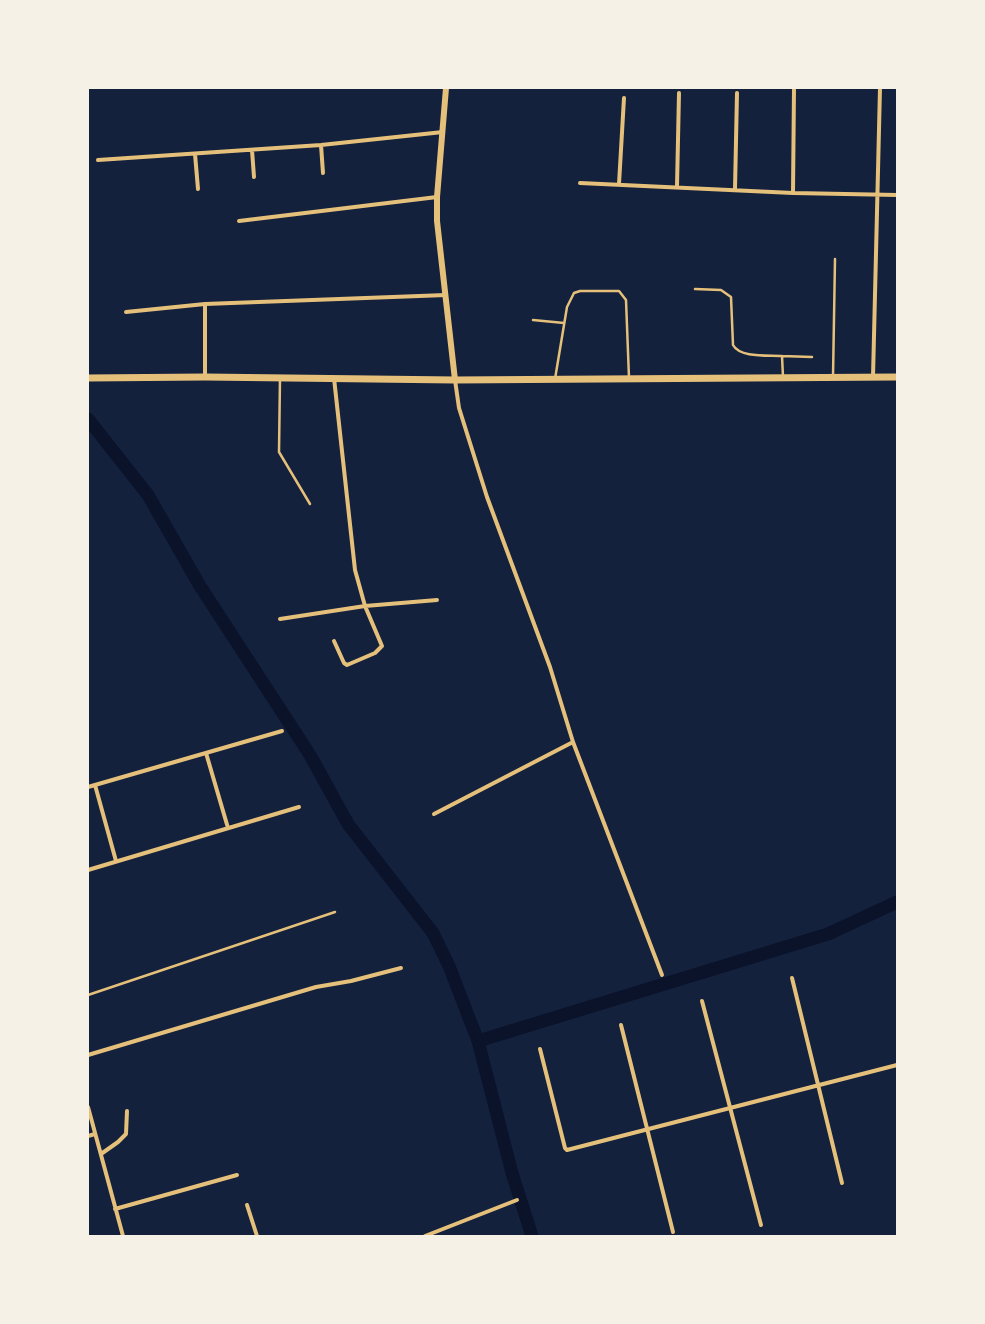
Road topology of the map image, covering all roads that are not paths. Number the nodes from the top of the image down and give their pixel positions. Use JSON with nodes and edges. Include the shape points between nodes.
{"nodes":[{"id":1,"x":446,"y":88,"type":"edge"},
{"id":2,"x":794,"y":88,"type":"edge"},
{"id":3,"x":880,"y":88,"type":"edge"},
{"id":4,"x":679,"y":93,"type":"dead end"},
{"id":5,"x":737,"y":93,"type":"dead end"},
{"id":6,"x":624,"y":98,"type":"dead end"},
{"id":7,"x":443,"y":132,"type":"junction"},
{"id":8,"x":321,"y":146,"type":"junction"},
{"id":9,"x":252,"y":150,"type":"junction"},
{"id":10,"x":195,"y":154,"type":"junction"},
{"id":11,"x":98,"y":160,"type":"dead end"},
{"id":12,"x":323,"y":173,"type":"dead end"},
{"id":13,"x":254,"y":177,"type":"dead end"},
{"id":14,"x":580,"y":183,"type":"dead end"},
{"id":15,"x":619,"y":184,"type":"junction"},
{"id":16,"x":676,"y":186,"type":"junction"},
{"id":17,"x":198,"y":189,"type":"dead end"},
{"id":18,"x":735,"y":189,"type":"junction"},
{"id":19,"x":793,"y":193,"type":"junction"},
{"id":20,"x":878,"y":195,"type":"junction"},
{"id":21,"x":897,"y":195,"type":"edge"},
{"id":22,"x":437,"y":197,"type":"junction"},
{"id":23,"x":240,"y":221,"type":"dead end"},
{"id":24,"x":835,"y":259,"type":"dead end"},
{"id":25,"x":695,"y":289,"type":"dead end"},
{"id":26,"x":446,"y":294,"type":"junction"},
{"id":27,"x":205,"y":304,"type":"junction"},
{"id":28,"x":126,"y":312,"type":"dead end"},
{"id":29,"x":533,"y":320,"type":"dead end"},
{"id":30,"x":564,"y":322,"type":"junction"},
{"id":31,"x":782,"y":356,"type":"junction"},
{"id":32,"x":812,"y":357,"type":"dead end"},
{"id":33,"x":205,"y":377,"type":"junction"},
{"id":34,"x":833,"y":377,"type":"junction"},
{"id":35,"x":873,"y":377,"type":"junction"},
{"id":36,"x":897,"y":377,"type":"edge"},
{"id":37,"x":88,"y":378,"type":"edge"},
{"id":38,"x":280,"y":378,"type":"junction"},
{"id":39,"x":334,"y":378,"type":"junction"},
{"id":40,"x":630,"y":378,"type":"junction"},
{"id":41,"x":783,"y":378,"type":"junction"},
{"id":42,"x":555,"y":379,"type":"junction"},
{"id":43,"x":454,"y":380,"type":"junction"},
{"id":44,"x":310,"y":504,"type":"dead end"},
{"id":45,"x":437,"y":600,"type":"dead end"},
{"id":46,"x":365,"y":606,"type":"junction"},
{"id":47,"x":280,"y":619,"type":"dead end"},
{"id":48,"x":334,"y":642,"type":"dead end"},
{"id":49,"x":282,"y":731,"type":"dead end"},
{"id":50,"x":573,"y":742,"type":"junction"},
{"id":51,"x":206,"y":754,"type":"junction"},
{"id":52,"x":95,"y":785,"type":"junction"},
{"id":53,"x":88,"y":787,"type":"edge"},
{"id":54,"x":299,"y":807,"type":"dead end"},
{"id":55,"x":434,"y":814,"type":"dead end"},
{"id":56,"x":228,"y":828,"type":"junction"},
{"id":57,"x":116,"y":861,"type":"junction"},
{"id":58,"x":88,"y":870,"type":"edge"},
{"id":59,"x":335,"y":912,"type":"dead end"},
{"id":60,"x":401,"y":968,"type":"dead end"},
{"id":61,"x":662,"y":975,"type":"dead end"},
{"id":62,"x":792,"y":978,"type":"dead end"},
{"id":63,"x":88,"y":995,"type":"edge"},
{"id":64,"x":702,"y":1001,"type":"dead end"},
{"id":65,"x":621,"y":1026,"type":"dead end"},
{"id":66,"x":540,"y":1049,"type":"dead end"},
{"id":67,"x":88,"y":1055,"type":"edge"},
{"id":68,"x":897,"y":1065,"type":"edge"},
{"id":69,"x":818,"y":1086,"type":"junction"},
{"id":70,"x":88,"y":1107,"type":"edge"},
{"id":71,"x":730,"y":1108,"type":"junction"},
{"id":72,"x":127,"y":1111,"type":"dead end"},
{"id":73,"x":647,"y":1130,"type":"junction"},
{"id":74,"x":95,"y":1134,"type":"junction"},
{"id":75,"x":88,"y":1136,"type":"edge"},
{"id":76,"x":101,"y":1154,"type":"junction"},
{"id":77,"x":237,"y":1175,"type":"dead end"},
{"id":78,"x":842,"y":1183,"type":"dead end"},
{"id":79,"x":517,"y":1200,"type":"dead end"},
{"id":80,"x":247,"y":1205,"type":"dead end"},
{"id":81,"x":115,"y":1209,"type":"junction"},
{"id":82,"x":761,"y":1225,"type":"dead end"},
{"id":83,"x":673,"y":1232,"type":"dead end"},
{"id":84,"x":123,"y":1236,"type":"edge"},
{"id":85,"x":257,"y":1236,"type":"edge"},
{"id":86,"x":425,"y":1236,"type":"edge"}],
"edges":[{"from":1,"to":7,"type":"street"},
{"from":2,"to":19,"type":"street"},
{"from":3,"to":20,"type":"street"},
{"from":4,"to":16,"type":"street"},
{"from":5,"to":18,"type":"street"},
{"from":6,"to":15,"type":"street"},
{"from":7,"to":8,"type":"street"},
{"from":7,"to":22,"type":"street"},
{"from":8,"to":9,"type":"street"},
{"from":8,"to":12,"type":"street"},
{"from":9,"to":10,"type":"street"},
{"from":9,"to":13,"type":"street"},
{"from":10,"to":11,"type":"street"},
{"from":10,"to":17,"type":"street"},
{"from":14,"to":15,"type":"street"},
{"from":15,"to":16,"type":"street"},
{"from":16,"to":18,"type":"street"},
{"from":18,"to":19,"type":"street"},
{"from":19,"to":20,"type":"street"},
{"from":20,"to":21,"type":"street"},
{"from":20,"to":35,"type":"street"},
{"from":22,"to":23,"type":"street"},
{"from":22,"to":26,"type":"street","via":[[439,248]]},
{"from":24,"to":34,"type":"lane"},
{"from":25,"to":31,"type":"lane","via":[[721,290],[731,296],[735,350],[742,353]]},
{"from":26,"to":27,"type":"street"},
{"from":26,"to":43,"type":"street"},
{"from":27,"to":28,"type":"street"},
{"from":27,"to":33,"type":"street"},
{"from":29,"to":30,"type":"lane"},
{"from":30,"to":40,"type":"lane","via":[[574,293],[619,291],[624,295]]},
{"from":30,"to":42,"type":"lane"},
{"from":31,"to":32,"type":"lane"},
{"from":31,"to":41,"type":"lane"},
{"from":33,"to":37,"type":"main road"},
{"from":33,"to":38,"type":"main road"},
{"from":34,"to":35,"type":"main road"},
{"from":34,"to":41,"type":"main road"},
{"from":35,"to":36,"type":"main road"},
{"from":38,"to":39,"type":"main road"},
{"from":38,"to":44,"type":"lane","via":[[279,452]]},
{"from":39,"to":43,"type":"main road"},
{"from":39,"to":46,"type":"street","via":[[355,570]]},
{"from":40,"to":41,"type":"main road"},
{"from":40,"to":42,"type":"main road"},
{"from":42,"to":43,"type":"main road"},
{"from":43,"to":50,"type":"street","via":[[459,408],[487,497],[550,667]]},
{"from":45,"to":46,"type":"street"},
{"from":46,"to":47,"type":"street"},
{"from":46,"to":48,"type":"street","via":[[382,648],[345,665]]},
{"from":49,"to":51,"type":"street"},
{"from":50,"to":55,"type":"street"},
{"from":50,"to":61,"type":"street"},
{"from":51,"to":52,"type":"street"},
{"from":51,"to":56,"type":"street"},
{"from":52,"to":53,"type":"street"},
{"from":52,"to":57,"type":"street"},
{"from":54,"to":56,"type":"street"},
{"from":56,"to":57,"type":"street"},
{"from":57,"to":58,"type":"street"},
{"from":59,"to":63,"type":"lane"},
{"from":60,"to":67,"type":"street","via":[[316,987]]},
{"from":62,"to":69,"type":"street"},
{"from":64,"to":71,"type":"street"},
{"from":65,"to":73,"type":"street"},
{"from":66,"to":73,"type":"street","via":[[565,1148],[570,1150]]},
{"from":68,"to":69,"type":"street"},
{"from":69,"to":71,"type":"street"},
{"from":69,"to":78,"type":"street"},
{"from":70,"to":74,"type":"street"},
{"from":71,"to":73,"type":"street"},
{"from":71,"to":82,"type":"street"},
{"from":72,"to":76,"type":"street","via":[[126,1134]]},
{"from":73,"to":83,"type":"street"},
{"from":74,"to":75,"type":"street"},
{"from":74,"to":76,"type":"street"},
{"from":76,"to":81,"type":"street"},
{"from":77,"to":81,"type":"street"},
{"from":79,"to":86,"type":"street"},
{"from":80,"to":85,"type":"street"},
{"from":81,"to":84,"type":"street"}]}
